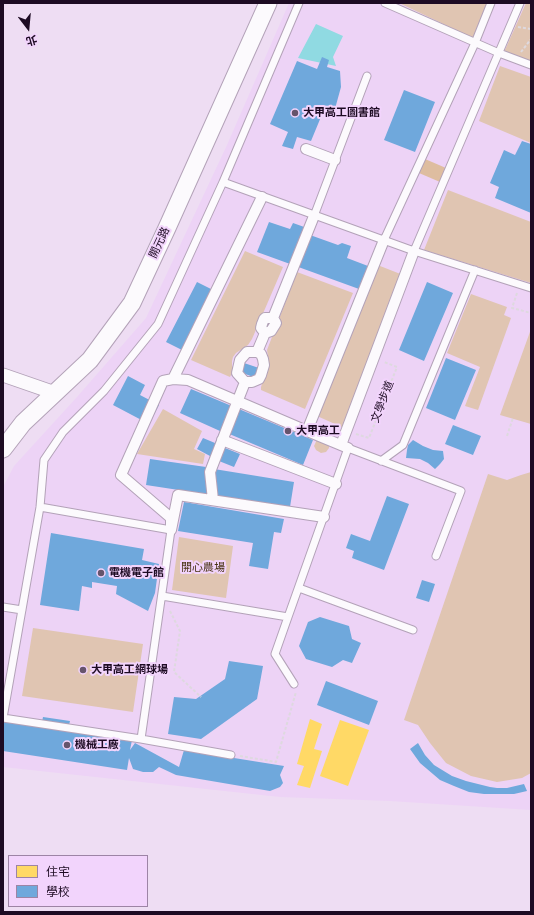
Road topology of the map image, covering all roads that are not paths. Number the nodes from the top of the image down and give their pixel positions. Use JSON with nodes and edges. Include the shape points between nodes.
{"nodes":[{"id":1,"x":268,"y":3,"type":"edge"},
{"id":2,"x":299,"y":3,"type":"edge"},
{"id":3,"x":385,"y":3,"type":"edge"},
{"id":4,"x":491,"y":3,"type":"edge"},
{"id":5,"x":520,"y":3,"type":"edge"},
{"id":6,"x":474,"y":43,"type":"junction"},
{"id":7,"x":499,"y":53,"type":"junction"},
{"id":8,"x":531,"y":65,"type":"edge"},
{"id":9,"x":367,"y":76,"type":"dead end"},
{"id":10,"x":306,"y":149,"type":"dead end"},
{"id":11,"x":335,"y":160,"type":"junction"},
{"id":12,"x":223,"y":182,"type":"junction"},
{"id":13,"x":262,"y":196,"type":"junction"},
{"id":14,"x":314,"y":216,"type":"junction"},
{"id":15,"x":384,"y":240,"type":"junction"},
{"id":16,"x":414,"y":251,"type":"junction"},
{"id":17,"x":475,"y":270,"type":"junction"},
{"id":18,"x":531,"y":288,"type":"edge"},
{"id":19,"x":257,"y":352,"type":"junction"},
{"id":20,"x":3,"y":375,"type":"edge"},
{"id":21,"x":173,"y":379,"type":"junction"},
{"id":22,"x":245,"y":382,"type":"junction"},
{"id":23,"x":55,"y":393,"type":"junction"},
{"id":24,"x":238,"y":401,"type":"junction"},
{"id":25,"x":307,"y":431,"type":"junction"},
{"id":26,"x":222,"y":440,"type":"junction"},
{"id":27,"x":345,"y":447,"type":"junction"},
{"id":28,"x":3,"y":449,"type":"edge"},
{"id":29,"x":381,"y":461,"type":"junction"},
{"id":30,"x":336,"y":484,"type":"junction"},
{"id":31,"x":213,"y":500,"type":"junction"},
{"id":32,"x":40,"y":507,"type":"junction"},
{"id":33,"x":324,"y":517,"type":"junction"},
{"id":34,"x":171,"y":530,"type":"junction"},
{"id":35,"x":436,"y":556,"type":"dead end"},
{"id":36,"x":299,"y":588,"type":"junction"},
{"id":37,"x":162,"y":596,"type":"junction"},
{"id":38,"x":3,"y":607,"type":"edge"},
{"id":39,"x":22,"y":610,"type":"junction"},
{"id":40,"x":288,"y":617,"type":"junction"},
{"id":41,"x":414,"y":630,"type":"dead end"},
{"id":42,"x":294,"y":684,"type":"road end"},
{"id":43,"x":3,"y":718,"type":"edge"},
{"id":44,"x":141,"y":739,"type":"junction"},
{"id":45,"x":231,"y":755,"type":"road end"}],
"edges":[{"from":1,"to":23,"type":"street","name":"開元路","via":[[132,303],[90,360]]},
{"from":2,"to":12,"type":"lane"},
{"from":3,"to":6,"type":"lane"},
{"from":4,"to":6,"type":"lane"},
{"from":5,"to":7,"type":"lane"},
{"from":6,"to":7,"type":"lane"},
{"from":6,"to":15,"type":"lane"},
{"from":7,"to":8,"type":"lane"},
{"from":7,"to":16,"type":"lane"},
{"from":9,"to":11,"type":"lane"},
{"from":10,"to":11,"type":"street"},
{"from":11,"to":14,"type":"lane"},
{"from":12,"to":13,"type":"lane"},
{"from":12,"to":32,"type":"lane","via":[[158,324],[104,391],[63,432],[44,460]]},
{"from":13,"to":14,"type":"lane"},
{"from":13,"to":21,"type":"street"},
{"from":14,"to":15,"type":"lane"},
{"from":14,"to":19,"type":"street","via":[[272,318],[276,324],[272,331],[265,333]]},
{"from":15,"to":16,"type":"lane"},
{"from":15,"to":25,"type":"street"},
{"from":16,"to":17,"type":"lane"},
{"from":16,"to":27,"type":"street","via":[[346,430]]},
{"from":17,"to":18,"type":"lane"},
{"from":17,"to":29,"type":"lane","via":[[403,445]]},
{"from":19,"to":22,"type":"street","via":[[263,359],[261,375],[259,379]]},
{"from":19,"to":22,"type":"street","via":[[247,352],[240,360],[237,373]]},
{"from":20,"to":23,"type":"street"},
{"from":21,"to":24,"type":"street","via":[[188,380]]},
{"from":21,"to":34,"type":"street","via":[[163,381],[121,475],[171,518]]},
{"from":22,"to":24,"type":"street"},
{"from":23,"to":28,"type":"street","name":"開元路","via":[[23,423]]},
{"from":24,"to":25,"type":"street"},
{"from":24,"to":26,"type":"street"},
{"from":25,"to":27,"type":"street"},
{"from":26,"to":30,"type":"street"},
{"from":26,"to":31,"type":"street","via":[[210,472]]},
{"from":27,"to":29,"type":"lane"},
{"from":27,"to":30,"type":"lane"},
{"from":29,"to":35,"type":"lane","via":[[461,491]]},
{"from":30,"to":33,"type":"lane"},
{"from":31,"to":33,"type":"street"},
{"from":31,"to":34,"type":"street","via":[[178,495]]},
{"from":32,"to":34,"type":"lane"},
{"from":32,"to":39,"type":"lane"},
{"from":33,"to":36,"type":"lane"},
{"from":34,"to":37,"type":"lane"},
{"from":36,"to":40,"type":"lane"},
{"from":36,"to":41,"type":"lane"},
{"from":37,"to":40,"type":"lane"},
{"from":37,"to":44,"type":"lane"},
{"from":38,"to":39,"type":"lane"},
{"from":39,"to":43,"type":"lane"},
{"from":40,"to":42,"type":"lane","via":[[275,654]]},
{"from":43,"to":44,"type":"lane"},
{"from":44,"to":45,"type":"lane"}]}
